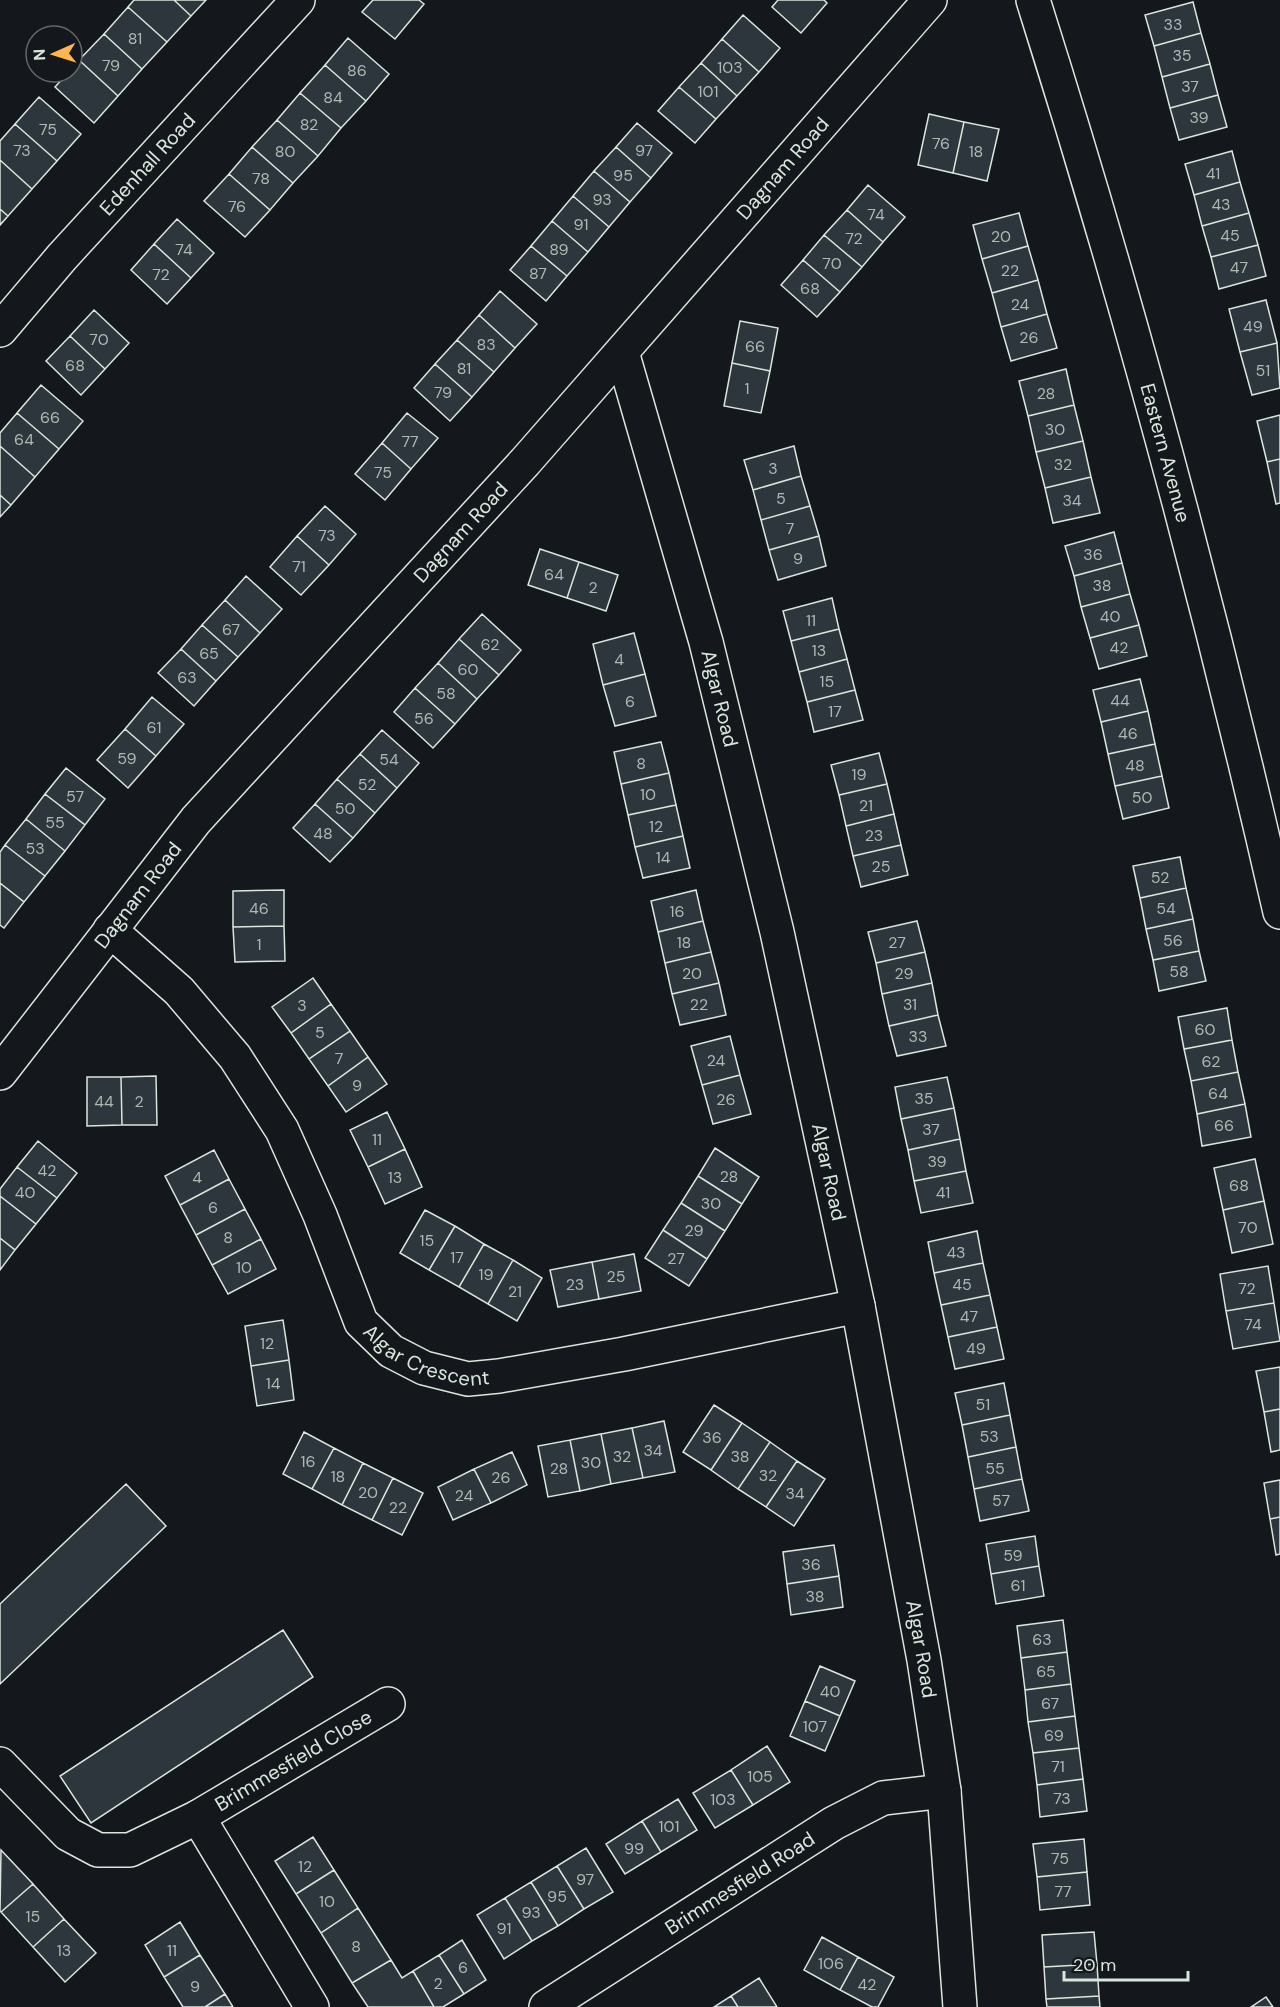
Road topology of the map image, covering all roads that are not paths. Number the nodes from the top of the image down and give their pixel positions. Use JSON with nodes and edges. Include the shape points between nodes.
{"nodes":[{"id":1,"x":298,"y":0,"type":"edge"},
{"id":2,"x":930,"y":0,"type":"edge"},
{"id":3,"x":1033,"y":0,"type":"edge"},
{"id":4,"x":0,"y":330,"type":"edge"},
{"id":5,"x":622,"y":352,"type":"junction"},
{"id":6,"x":1280,"y":912,"type":"edge"},
{"id":7,"x":110,"y":930,"type":"junction"},
{"id":8,"x":0,"y":1073,"type":"edge"},
{"id":9,"x":858,"y":1306,"type":"junction"},
{"id":10,"x":388,"y":1704,"type":"dead end"},
{"id":11,"x":0,"y":1764,"type":"edge"},
{"id":12,"x":944,"y":1791,"type":"junction"},
{"id":13,"x":198,"y":1817,"type":"junction"},
{"id":14,"x":312,"y":2007,"type":"edge"},
{"id":15,"x":546,"y":2007,"type":"edge"},
{"id":16,"x":960,"y":2007,"type":"edge"}],
"edges":[{"from":1,"to":4,"type":"street","name":"Edenhall Road"},
{"from":2,"to":5,"type":"street","name":"Dagnam Road"},
{"from":3,"to":6,"type":"street","name":"Eastern Avenue","via":[[1146,377],[1216,643]]},
{"from":5,"to":7,"type":"street","name":"Dagnam Road","via":[[196,820]]},
{"from":5,"to":9,"type":"street","name":"Algar Road","via":[[706,642],[777,932]]},
{"from":7,"to":8,"type":"street","name":"Dagnam Road"},
{"from":7,"to":9,"type":"street","name":"Algar Crescent","via":[[179,991],[235,1057],[282,1130],[361,1322],[392,1350],[424,1368],[468,1379],[500,1376]]},
{"from":9,"to":12,"type":"street","name":"Algar Road","via":[[924,1660]]},
{"from":10,"to":13,"type":"street","name":"Brimmesfield Close"},
{"from":11,"to":13,"type":"street","name":"Brimmesfield Close","via":[[68,1834],[98,1850],[130,1850]]},
{"from":12,"to":15,"type":"street","name":"Brimmesfield Road","via":[[883,1798],[834,1823]]},
{"from":12,"to":16,"type":"street","name":"Algar Road"},
{"from":13,"to":14,"type":"street","name":"Brimmesfield Close"}]}
